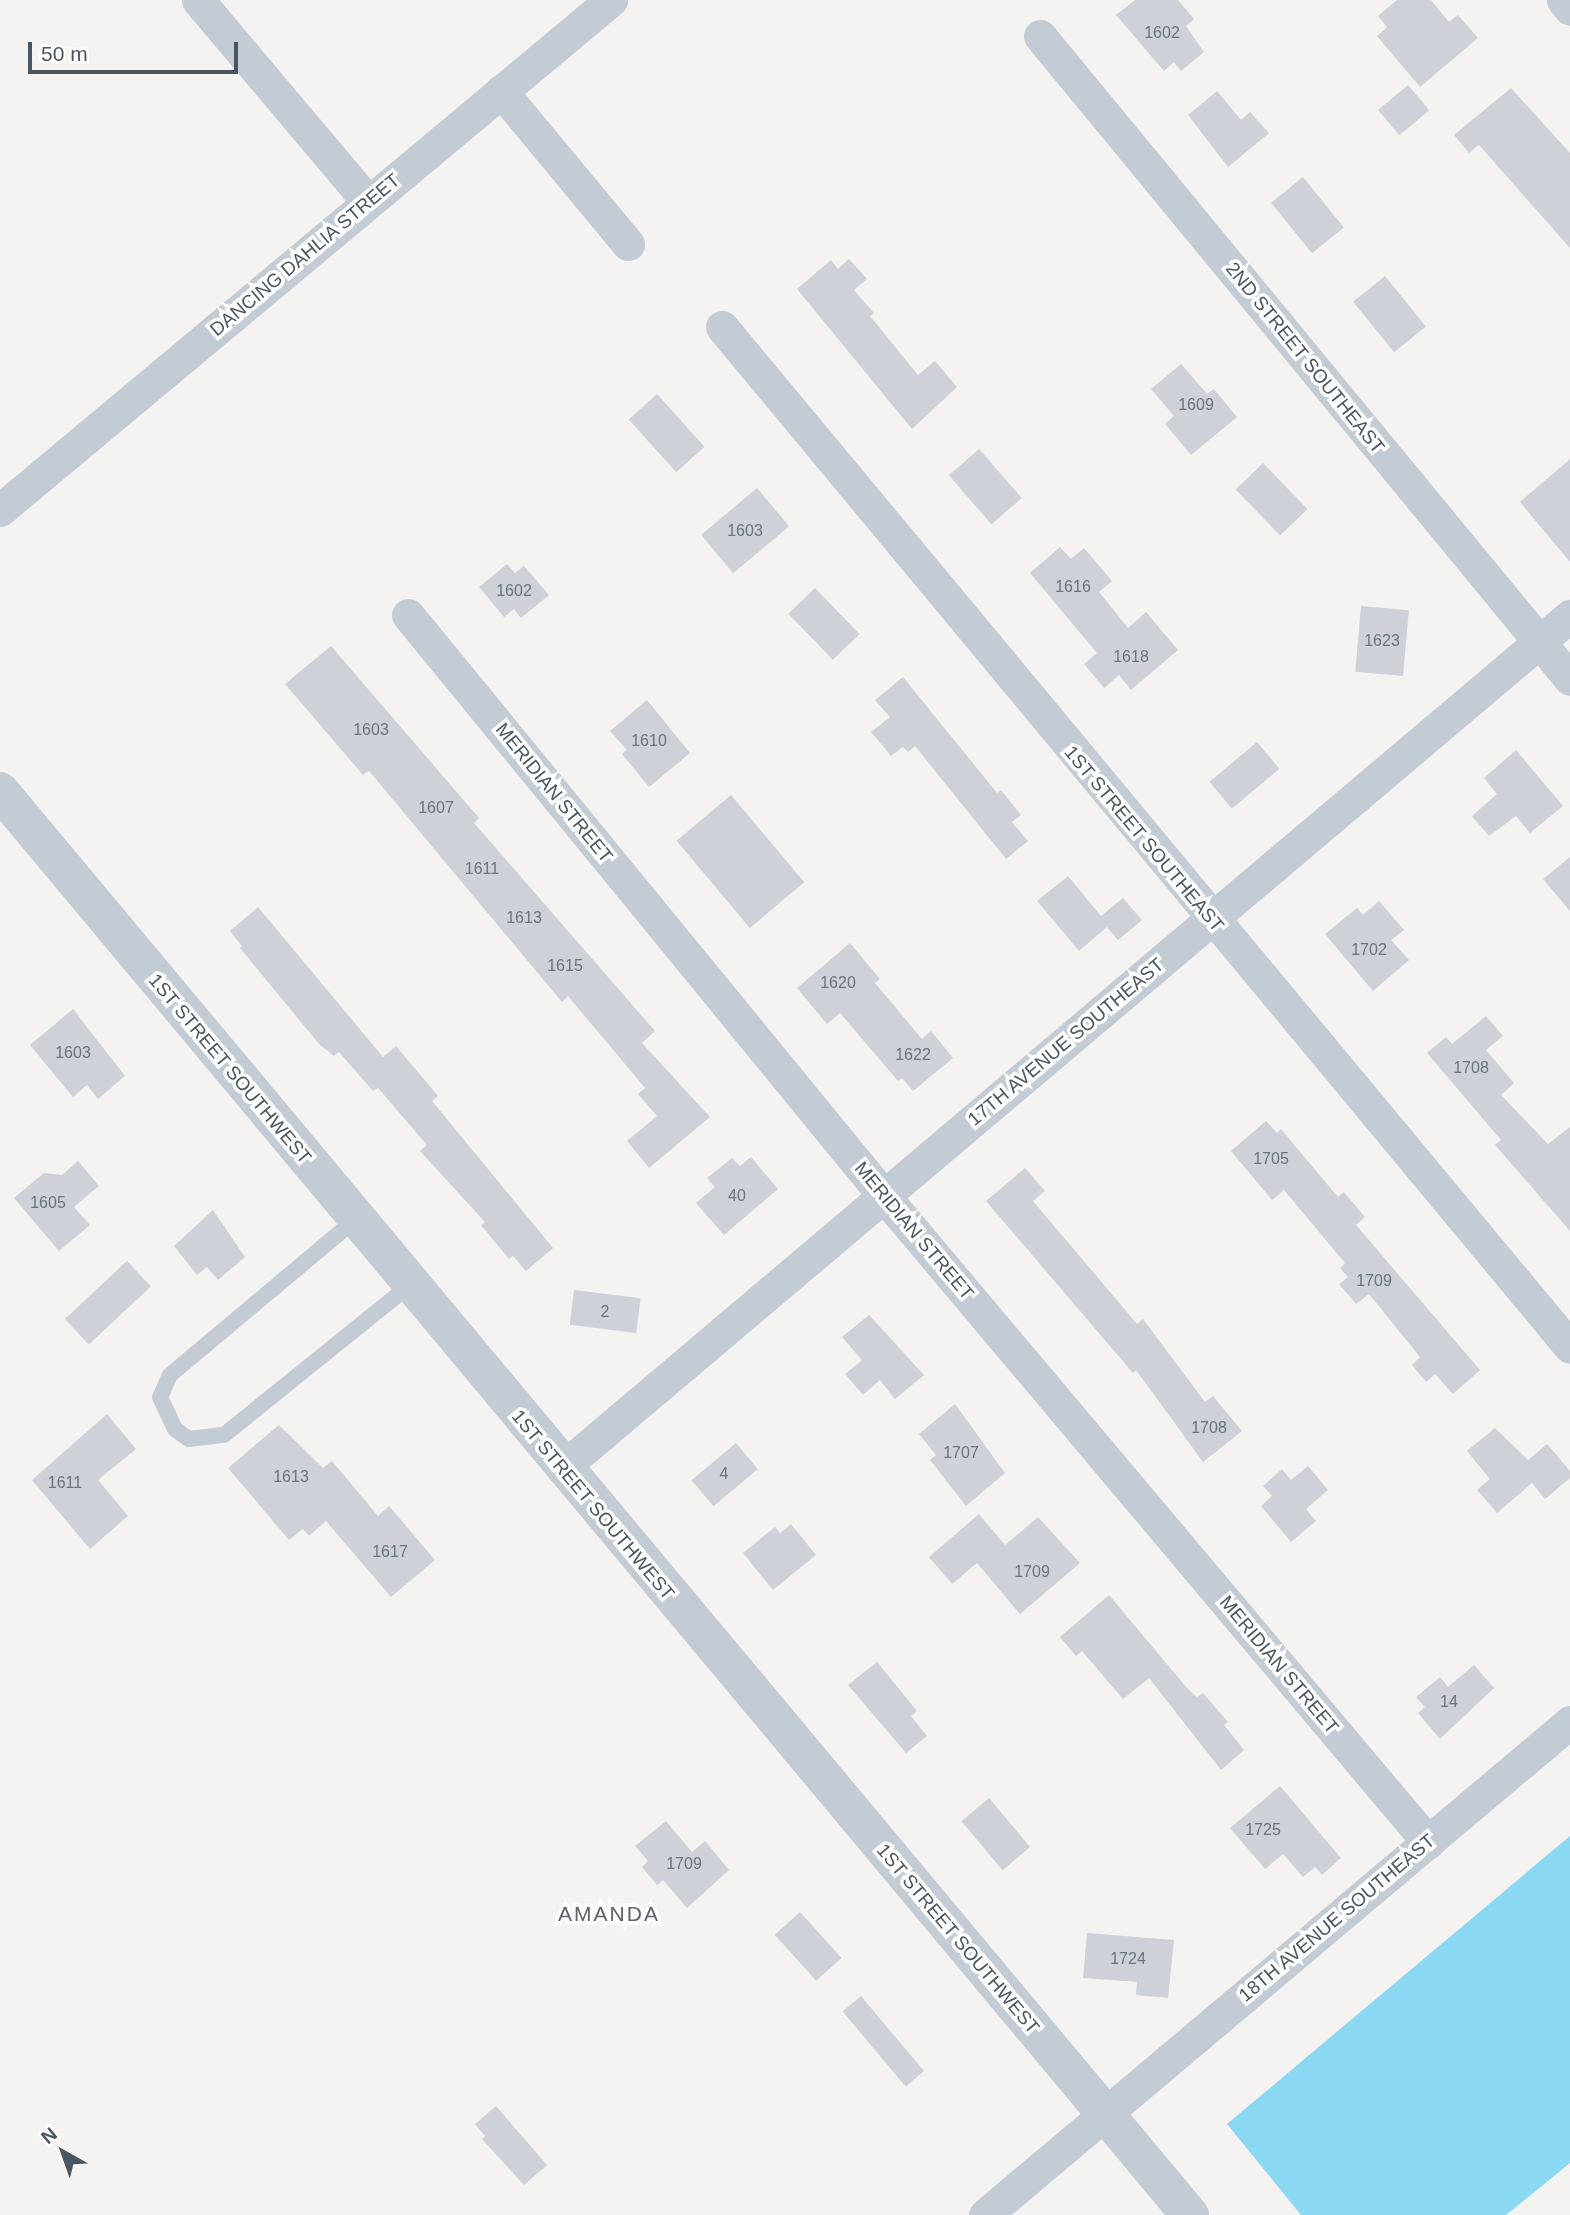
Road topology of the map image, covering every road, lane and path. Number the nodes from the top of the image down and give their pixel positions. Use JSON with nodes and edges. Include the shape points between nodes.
{"nodes":[{"id":1,"x":198,"y":0,"type":"edge"},
{"id":2,"x":611,"y":0,"type":"edge"},
{"id":3,"x":1563,"y":0,"type":"edge"},
{"id":4,"x":1570,"y":9,"type":"edge"},
{"id":5,"x":1040,"y":36,"type":"dead end"},
{"id":6,"x":501,"y":91,"type":"junction"},
{"id":7,"x":368,"y":202,"type":"junction"},
{"id":8,"x":628,"y":243,"type":"dead end"},
{"id":9,"x":722,"y":327,"type":"dead end"},
{"id":10,"x":0,"y":509,"type":"edge"},
{"id":11,"x":408,"y":615,"type":"dead end"},
{"id":12,"x":1570,"y":616,"type":"edge"},
{"id":13,"x":1539,"y":642,"type":"junction"},
{"id":14,"x":1570,"y":679,"type":"edge"},
{"id":15,"x":3,"y":801,"type":"edge"},
{"id":16,"x":1211,"y":920,"type":"junction"},
{"id":17,"x":884,"y":1196,"type":"junction"},
{"id":18,"x":356,"y":1219,"type":"junction"},
{"id":19,"x":410,"y":1285,"type":"junction"},
{"id":20,"x":1570,"y":1347,"type":"edge"},
{"id":21,"x":562,"y":1468,"type":"junction"},
{"id":22,"x":1570,"y":1722,"type":"edge"},
{"id":23,"x":1428,"y":1842,"type":"junction"},
{"id":24,"x":1105,"y":2114,"type":"junction"},
{"id":25,"x":985,"y":2215,"type":"edge"},
{"id":26,"x":1190,"y":2215,"type":"edge"}],
"edges":[{"from":1,"to":7,"type":"street"},
{"from":2,"to":6,"type":"street","name":"DANCING DAHLIA STREET"},
{"from":3,"to":4,"type":"street"},
{"from":5,"to":13,"type":"street","name":"2ND STREET SOUTHEAST"},
{"from":6,"to":7,"type":"street","name":"DANCING DAHLIA STREET"},
{"from":6,"to":8,"type":"street"},
{"from":7,"to":10,"type":"street","name":"DANCING DAHLIA STREET"},
{"from":9,"to":16,"type":"street","name":"1ST STREET SOUTHEAST"},
{"from":11,"to":17,"type":"street","name":"MERIDIAN STREET"},
{"from":12,"to":13,"type":"street","name":"17TH AVENUE SOUTHEAST"},
{"from":13,"to":14,"type":"street","name":"2ND STREET SOUTHEAST"},
{"from":13,"to":16,"type":"street","name":"17TH AVENUE SOUTHEAST"},
{"from":15,"to":18,"type":"street","name":"1ST STREET SOUTHWEST"},
{"from":16,"to":17,"type":"street","name":"17TH AVENUE SOUTHEAST"},
{"from":16,"to":20,"type":"street","name":"1ST STREET SOUTHEAST"},
{"from":17,"to":21,"type":"street","name":"17TH AVENUE SOUTHEAST"},
{"from":17,"to":23,"type":"street","name":"MERIDIAN STREET"},
{"from":18,"to":19,"type":"street","name":"1ST STREET SOUTHWEST"},
{"from":18,"to":19,"type":"lane","via":[[170,1374],[160,1396],[175,1429],[189,1439],[224,1435]]},
{"from":19,"to":21,"type":"street","name":"1ST STREET SOUTHWEST"},
{"from":21,"to":24,"type":"street","name":"1ST STREET SOUTHWEST"},
{"from":22,"to":23,"type":"street","name":"18TH AVENUE SOUTHEAST"},
{"from":23,"to":24,"type":"street","name":"18TH AVENUE SOUTHEAST"},
{"from":24,"to":25,"type":"street","name":"18TH AVENUE SOUTHEAST"},
{"from":24,"to":26,"type":"street","name":"1ST STREET SOUTHWEST"}]}
